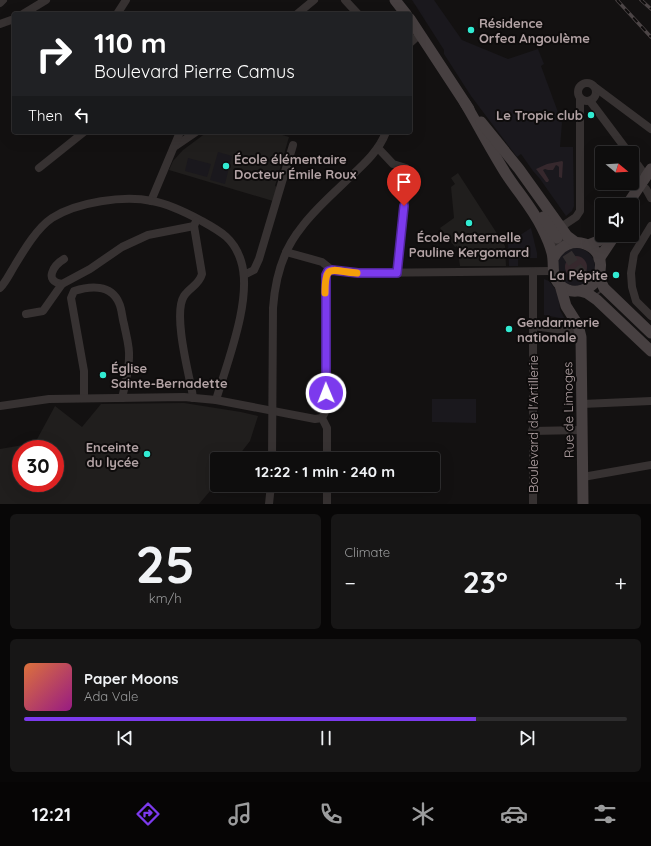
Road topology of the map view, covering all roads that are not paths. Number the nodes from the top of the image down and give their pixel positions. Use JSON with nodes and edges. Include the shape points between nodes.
{"nodes":[{"id":1,"x":4,"y":0,"type":"edge"},
{"id":2,"x":46,"y":0,"type":"edge"},
{"id":3,"x":126,"y":0,"type":"edge"},
{"id":4,"x":314,"y":0,"type":"edge"},
{"id":5,"x":345,"y":0,"type":"edge"},
{"id":6,"x":396,"y":1,"type":"edge"},
{"id":7,"x":0,"y":3,"type":"edge"},
{"id":8,"x":26,"y":12,"type":"edge"},
{"id":9,"x":118,"y":12,"type":"edge"},
{"id":10,"x":299,"y":12,"type":"edge"},
{"id":11,"x":356,"y":12,"type":"edge"},
{"id":12,"x":401,"y":12,"type":"edge"},
{"id":13,"x":404,"y":12,"type":"edge"},
{"id":14,"x":12,"y":20,"type":"edge"},
{"id":15,"x":0,"y":24,"type":"edge"},
{"id":16,"x":413,"y":36,"type":"edge"},
{"id":17,"x":596,"y":88,"type":"junction"},
{"id":18,"x":580,"y":98,"type":"junction"},
{"id":19,"x":590,"y":101,"type":"junction"},
{"id":20,"x":465,"y":103,"type":"junction"},
{"id":21,"x":650,"y":128,"type":"edge"},
{"id":22,"x":82,"y":134,"type":"edge"},
{"id":23,"x":179,"y":134,"type":"edge"},
{"id":24,"x":193,"y":134,"type":"edge"},
{"id":25,"x":385,"y":134,"type":"edge"},
{"id":26,"x":293,"y":145,"type":"dead end"},
{"id":27,"x":624,"y":146,"type":"edge"},
{"id":28,"x":174,"y":147,"type":"junction"},
{"id":29,"x":378,"y":148,"type":"junction"},
{"id":30,"x":39,"y":168,"type":"dead end"},
{"id":31,"x":639,"y":168,"type":"edge"},
{"id":32,"x":649,"y":183,"type":"edge"},
{"id":33,"x":634,"y":198,"type":"edge"},
{"id":34,"x":639,"y":199,"type":"edge"},
{"id":35,"x":151,"y":201,"type":"junction"},
{"id":36,"x":196,"y":222,"type":"junction"},
{"id":37,"x":651,"y":226,"type":"edge"},
{"id":38,"x":559,"y":233,"type":"junction"},
{"id":39,"x":575,"y":242,"type":"junction"},
{"id":40,"x":596,"y":242,"type":"edge"},
{"id":41,"x":611,"y":242,"type":"edge"},
{"id":42,"x":588,"y":246,"type":"junction"},
{"id":43,"x":286,"y":252,"type":"junction"},
{"id":44,"x":64,"y":259,"type":"dead end"},
{"id":45,"x":553,"y":259,"type":"junction"},
{"id":46,"x":600,"y":259,"type":"junction"},
{"id":47,"x":332,"y":270,"type":"junction"},
{"id":48,"x":552,"y":271,"type":"junction"},
{"id":49,"x":533,"y":272,"type":"junction"},
{"id":50,"x":397,"y":273,"type":"junction"},
{"id":51,"x":244,"y":275,"type":"junction"},
{"id":52,"x":598,"y":276,"type":"junction"},
{"id":53,"x":62,"y":284,"type":"junction"},
{"id":54,"x":560,"y":285,"type":"junction"},
{"id":55,"x":0,"y":288,"type":"edge"},
{"id":56,"x":578,"y":291,"type":"junction"},
{"id":57,"x":599,"y":294,"type":"tunnel mouth"},
{"id":58,"x":642,"y":308,"type":"junction"},
{"id":59,"x":26,"y":314,"type":"dead end"},
{"id":60,"x":633,"y":316,"type":"junction"},
{"id":61,"x":651,"y":316,"type":"edge"},
{"id":62,"x":573,"y":317,"type":"junction"},
{"id":63,"x":533,"y":326,"type":"junction"},
{"id":64,"x":579,"y":328,"type":"junction"},
{"id":65,"x":651,"y":333,"type":"edge"},
{"id":66,"x":651,"y":342,"type":"edge"},
{"id":67,"x":651,"y":352,"type":"edge"},
{"id":68,"x":84,"y":398,"type":"junction"},
{"id":69,"x":122,"y":398,"type":"junction"},
{"id":70,"x":192,"y":398,"type":"junction"},
{"id":71,"x":216,"y":400,"type":"junction"},
{"id":72,"x":651,"y":401,"type":"edge"},
{"id":73,"x":582,"y":404,"type":"junction"},
{"id":74,"x":0,"y":406,"type":"edge"},
{"id":75,"x":272,"y":411,"type":"junction"},
{"id":76,"x":322,"y":418,"type":"junction"},
{"id":77,"x":582,"y":430,"type":"junction"},
{"id":78,"x":532,"y":431,"type":"junction"},
{"id":79,"x":272,"y":452,"type":"edge"},
{"id":80,"x":327,"y":452,"type":"edge"},
{"id":81,"x":651,"y":465,"type":"edge"},
{"id":82,"x":582,"y":477,"type":"junction"},
{"id":83,"x":270,"y":492,"type":"edge"},
{"id":84,"x":327,"y":492,"type":"edge"},
{"id":85,"x":269,"y":504,"type":"edge"},
{"id":86,"x":327,"y":504,"type":"edge"},
{"id":87,"x":533,"y":504,"type":"edge"},
{"id":88,"x":583,"y":504,"type":"edge"}],
"edges":[{"from":1,"to":7,"type":"street"},
{"from":2,"to":8,"type":"street"},
{"from":3,"to":9,"type":"street"},
{"from":4,"to":10,"type":"street"},
{"from":5,"to":11,"type":"street"},
{"from":6,"to":12,"type":"main road"},
{"from":6,"to":13,"type":"main road"},
{"from":14,"to":15,"type":"street"},
{"from":16,"to":20,"type":"main road","via":[[440,66]]},
{"from":17,"to":18,"type":"street","via":[[590,83],[582,84],[578,92]]},
{"from":17,"to":19,"type":"street","via":[[596,94]]},
{"from":17,"to":21,"type":"street"},
{"from":18,"to":19,"type":"street"},
{"from":18,"to":38,"type":"street","via":[[580,211]]},
{"from":19,"to":27,"type":"street"},
{"from":20,"to":38,"type":"main road"},
{"from":20,"to":45,"type":"main road","via":[[504,170],[542,227]]},
{"from":22,"to":30,"type":"street"},
{"from":23,"to":28,"type":"street"},
{"from":24,"to":28,"type":"street"},
{"from":25,"to":29,"type":"street"},
{"from":26,"to":51,"type":"street","via":[[259,258],[254,270]]},
{"from":28,"to":35,"type":"street"},
{"from":29,"to":43,"type":"street","via":[[301,227]]},
{"from":29,"to":50,"type":"street","via":[[393,164],[406,168],[408,176]]},
{"from":31,"to":32,"type":"street"},
{"from":32,"to":33,"type":"main road"},
{"from":32,"to":34,"type":"main road"},
{"from":35,"to":36,"type":"street","via":[[174,208]]},
{"from":35,"to":55,"type":"street","via":[[123,200],[79,206],[51,219],[25,247]]},
{"from":36,"to":51,"type":"street","via":[[226,235],[242,262]]},
{"from":36,"to":53,"type":"street","via":[[148,235],[122,247]]},
{"from":36,"to":70,"type":"street","via":[[201,280],[184,296],[181,306],[181,337]]},
{"from":37,"to":58,"type":"street","via":[[637,246],[631,261],[632,287],[636,301]]},
{"from":38,"to":39,"type":"main road"},
{"from":39,"to":42,"type":"main road"},
{"from":39,"to":45,"type":"main road","via":[[559,249]]},
{"from":40,"to":42,"type":"main road"},
{"from":41,"to":46,"type":"main road"},
{"from":42,"to":46,"type":"main road"},
{"from":43,"to":47,"type":"street","via":[[322,262]]},
{"from":43,"to":75,"type":"street","via":[[274,292]]},
{"from":44,"to":53,"type":"street","via":[[57,264],[51,276],[53,280]]},
{"from":45,"to":48,"type":"main road"},
{"from":46,"to":52,"type":"main road"},
{"from":47,"to":50,"type":"street"},
{"from":47,"to":76,"type":"street","via":[[328,271],[325,281],[326,410]]},
{"from":48,"to":49,"type":"street"},
{"from":48,"to":54,"type":"main road"},
{"from":49,"to":50,"type":"street"},
{"from":49,"to":63,"type":"street","name":"Boulevard de l'Artillerie"},
{"from":51,"to":71,"type":"street","via":[[245,294],[241,313]]},
{"from":52,"to":56,"type":"main road","via":[[591,286]]},
{"from":52,"to":60,"type":"main road","via":[[604,288]]},
{"from":53,"to":59,"type":"street","via":[[43,311]]},
{"from":54,"to":56,"type":"main road","via":[[568,290]]},
{"from":54,"to":62,"type":"main road","name":"Rue de Limoges","via":[[566,306]]},
{"from":56,"to":62,"type":"main road","name":"Rue de Limoges","via":[[571,300]]},
{"from":56,"to":67,"type":"main road","via":[[587,293],[597,300]]},
{"from":57,"to":66,"type":"main road"},
{"from":58,"to":60,"type":"street"},
{"from":58,"to":61,"type":"street"},
{"from":60,"to":65,"type":"main road"},
{"from":62,"to":64,"type":"main road","name":"Rue de Limoges"},
{"from":63,"to":64,"type":"street","via":[[571,330]]},
{"from":63,"to":78,"type":"street","name":"Boulevard de l'Artillerie"},
{"from":64,"to":73,"type":"main road","name":"Rue de Limoges"},
{"from":68,"to":69,"type":"street"},
{"from":68,"to":69,"type":"street","via":[[84,371],[71,298],[74,291],[81,288],[97,287],[113,293],[119,303],[129,351]]},
{"from":68,"to":74,"type":"street","via":[[48,399]]},
{"from":69,"to":70,"type":"street"},
{"from":70,"to":71,"type":"street"},
{"from":71,"to":75,"type":"street"},
{"from":72,"to":73,"type":"street"},
{"from":73,"to":77,"type":"main road","name":"Rue de Limoges"},
{"from":75,"to":76,"type":"street","via":[[315,420]]},
{"from":75,"to":79,"type":"street"},
{"from":76,"to":80,"type":"street","via":[[327,428]]},
{"from":77,"to":78,"type":"street"},
{"from":77,"to":82,"type":"main road","name":"Rue de Limoges"},
{"from":78,"to":87,"type":"street","name":"Boulevard de l'Artillerie"},
{"from":81,"to":82,"type":"street"},
{"from":82,"to":88,"type":"main road","name":"Rue de Limoges"},
{"from":83,"to":85,"type":"street"},
{"from":84,"to":86,"type":"street"}]}
